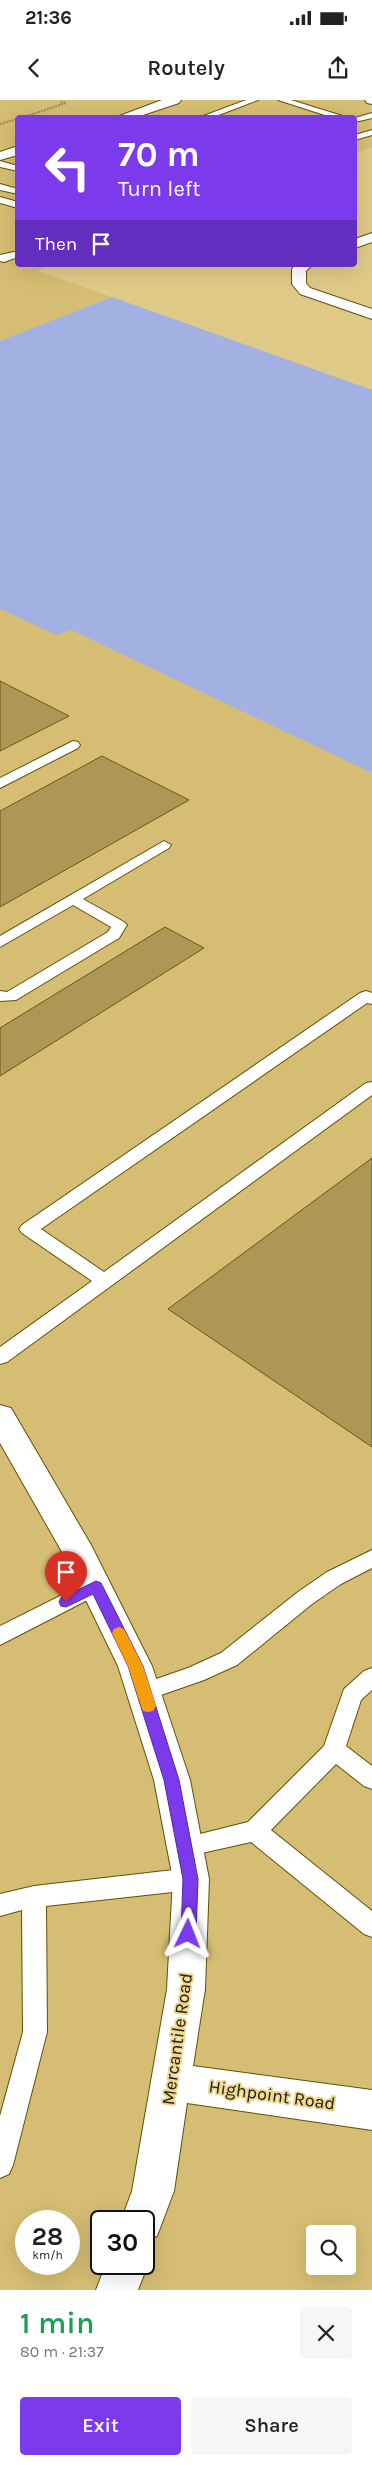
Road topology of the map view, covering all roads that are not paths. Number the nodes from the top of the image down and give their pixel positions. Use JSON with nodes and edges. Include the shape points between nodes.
{"nodes":[{"id":1,"x":175,"y":100,"type":"edge"},
{"id":2,"x":254,"y":100,"type":"edge"},
{"id":3,"x":282,"y":100,"type":"edge"},
{"id":4,"x":129,"y":115,"type":"edge"},
{"id":5,"x":211,"y":115,"type":"edge"},
{"id":6,"x":334,"y":115,"type":"edge"},
{"id":7,"x":372,"y":115,"type":"edge"},
{"id":8,"x":357,"y":119,"type":"edge"},
{"id":9,"x":357,"y":121,"type":"edge"},
{"id":10,"x":372,"y":125,"type":"edge"},
{"id":11,"x":372,"y":132,"type":"edge"},
{"id":12,"x":357,"y":137,"type":"edge"},
{"id":13,"x":15,"y":151,"type":"edge"},
{"id":14,"x":1,"y":157,"type":"edge"},
{"id":15,"x":15,"y":167,"type":"edge"},
{"id":16,"x":0,"y":187,"type":"edge"},
{"id":17,"x":15,"y":191,"type":"edge"},
{"id":18,"x":0,"y":200,"type":"edge"},
{"id":19,"x":15,"y":204,"type":"edge"},
{"id":20,"x":372,"y":237,"type":"edge"},
{"id":21,"x":357,"y":243,"type":"edge"},
{"id":22,"x":15,"y":255,"type":"edge"},
{"id":23,"x":0,"y":258,"type":"edge"},
{"id":24,"x":302,"y":267,"type":"edge"},
{"id":25,"x":372,"y":314,"type":"edge"},
{"id":26,"x":73,"y":745,"type":"dead end"},
{"id":27,"x":0,"y":784,"type":"edge"},
{"id":28,"x":164,"y":845,"type":"dead end"},
{"id":29,"x":72,"y":899,"type":"junction"},
{"id":30,"x":0,"y":942,"type":"edge"},
{"id":31,"x":0,"y":996,"type":"edge"},
{"id":32,"x":372,"y":999,"type":"edge"},
{"id":33,"x":372,"y":1086,"type":"edge"},
{"id":34,"x":104,"y":1281,"type":"junction"},
{"id":35,"x":0,"y":1357,"type":"edge"},
{"id":36,"x":2,"y":1423,"type":"edge"},
{"id":37,"x":372,"y":1558,"type":"edge"},
{"id":38,"x":96,"y":1586,"type":"junction"},
{"id":39,"x":0,"y":1636,"type":"edge"},
{"id":40,"x":372,"y":1677,"type":"edge"},
{"id":41,"x":144,"y":1692,"type":"junction"},
{"id":42,"x":333,"y":1753,"type":"junction"},
{"id":43,"x":372,"y":1779,"type":"edge"},
{"id":44,"x":255,"y":1831,"type":"junction"},
{"id":45,"x":188,"y":1863,"type":"junction"},
{"id":46,"x":34,"y":1897,"type":"junction"},
{"id":47,"x":0,"y":1905,"type":"edge"},
{"id":48,"x":372,"y":1926,"type":"edge"},
{"id":49,"x":172,"y":2082,"type":"junction"},
{"id":50,"x":372,"y":2110,"type":"edge"},
{"id":51,"x":0,"y":2165,"type":"edge"},
{"id":52,"x":146,"y":2210,"type":"edge"},
{"id":53,"x":123,"y":2275,"type":"edge"},
{"id":54,"x":118,"y":2290,"type":"edge"}],
"edges":[{"from":1,"to":4,"type":"street"},
{"from":2,"to":5,"type":"lane"},
{"from":3,"to":6,"type":"lane"},
{"from":7,"to":8,"type":"lane"},
{"from":9,"to":10,"type":"lane"},
{"from":11,"to":12,"type":"lane"},
{"from":13,"to":14,"type":"street"},
{"from":14,"to":15,"type":"lane"},
{"from":16,"to":17,"type":"lane"},
{"from":18,"to":19,"type":"lane"},
{"from":20,"to":21,"type":"street"},
{"from":22,"to":23,"type":"lane"},
{"from":24,"to":25,"type":"street","via":[[299,269],[299,284],[305,291]]},
{"from":26,"to":27,"type":"lane"},
{"from":28,"to":29,"type":"lane"},
{"from":29,"to":30,"type":"lane"},
{"from":29,"to":31,"type":"lane","via":[[119,926],[114,935],[10,997]]},
{"from":32,"to":34,"type":"lane","via":[[366,996],[28,1229]]},
{"from":33,"to":34,"type":"lane"},
{"from":34,"to":35,"type":"lane"},
{"from":36,"to":38,"type":"street","name":"Mercantile Road"},
{"from":37,"to":41,"type":"lane","via":[[305,1598],[229,1659]]},
{"from":38,"to":39,"type":"lane"},
{"from":38,"to":41,"type":"street","name":"Mercantile Road","via":[[136,1666]]},
{"from":40,"to":42,"type":"lane","via":[[352,1695]]},
{"from":41,"to":45,"type":"street","name":"Mercantile Road","via":[[172,1780]]},
{"from":42,"to":43,"type":"lane","via":[[335,1750]]},
{"from":42,"to":44,"type":"lane"},
{"from":44,"to":45,"type":"lane"},
{"from":44,"to":48,"type":"lane"},
{"from":45,"to":46,"type":"lane"},
{"from":45,"to":49,"type":"street","name":"Mercantile Road","via":[[186,1990]]},
{"from":46,"to":47,"type":"lane"},
{"from":46,"to":51,"type":"lane","via":[[35,2032]]},
{"from":49,"to":50,"type":"street","name":"Highpoint Road"},
{"from":49,"to":52,"type":"street","name":"Mercantile Road","via":[[153,2192]]},
{"from":53,"to":54,"type":"street"}]}
